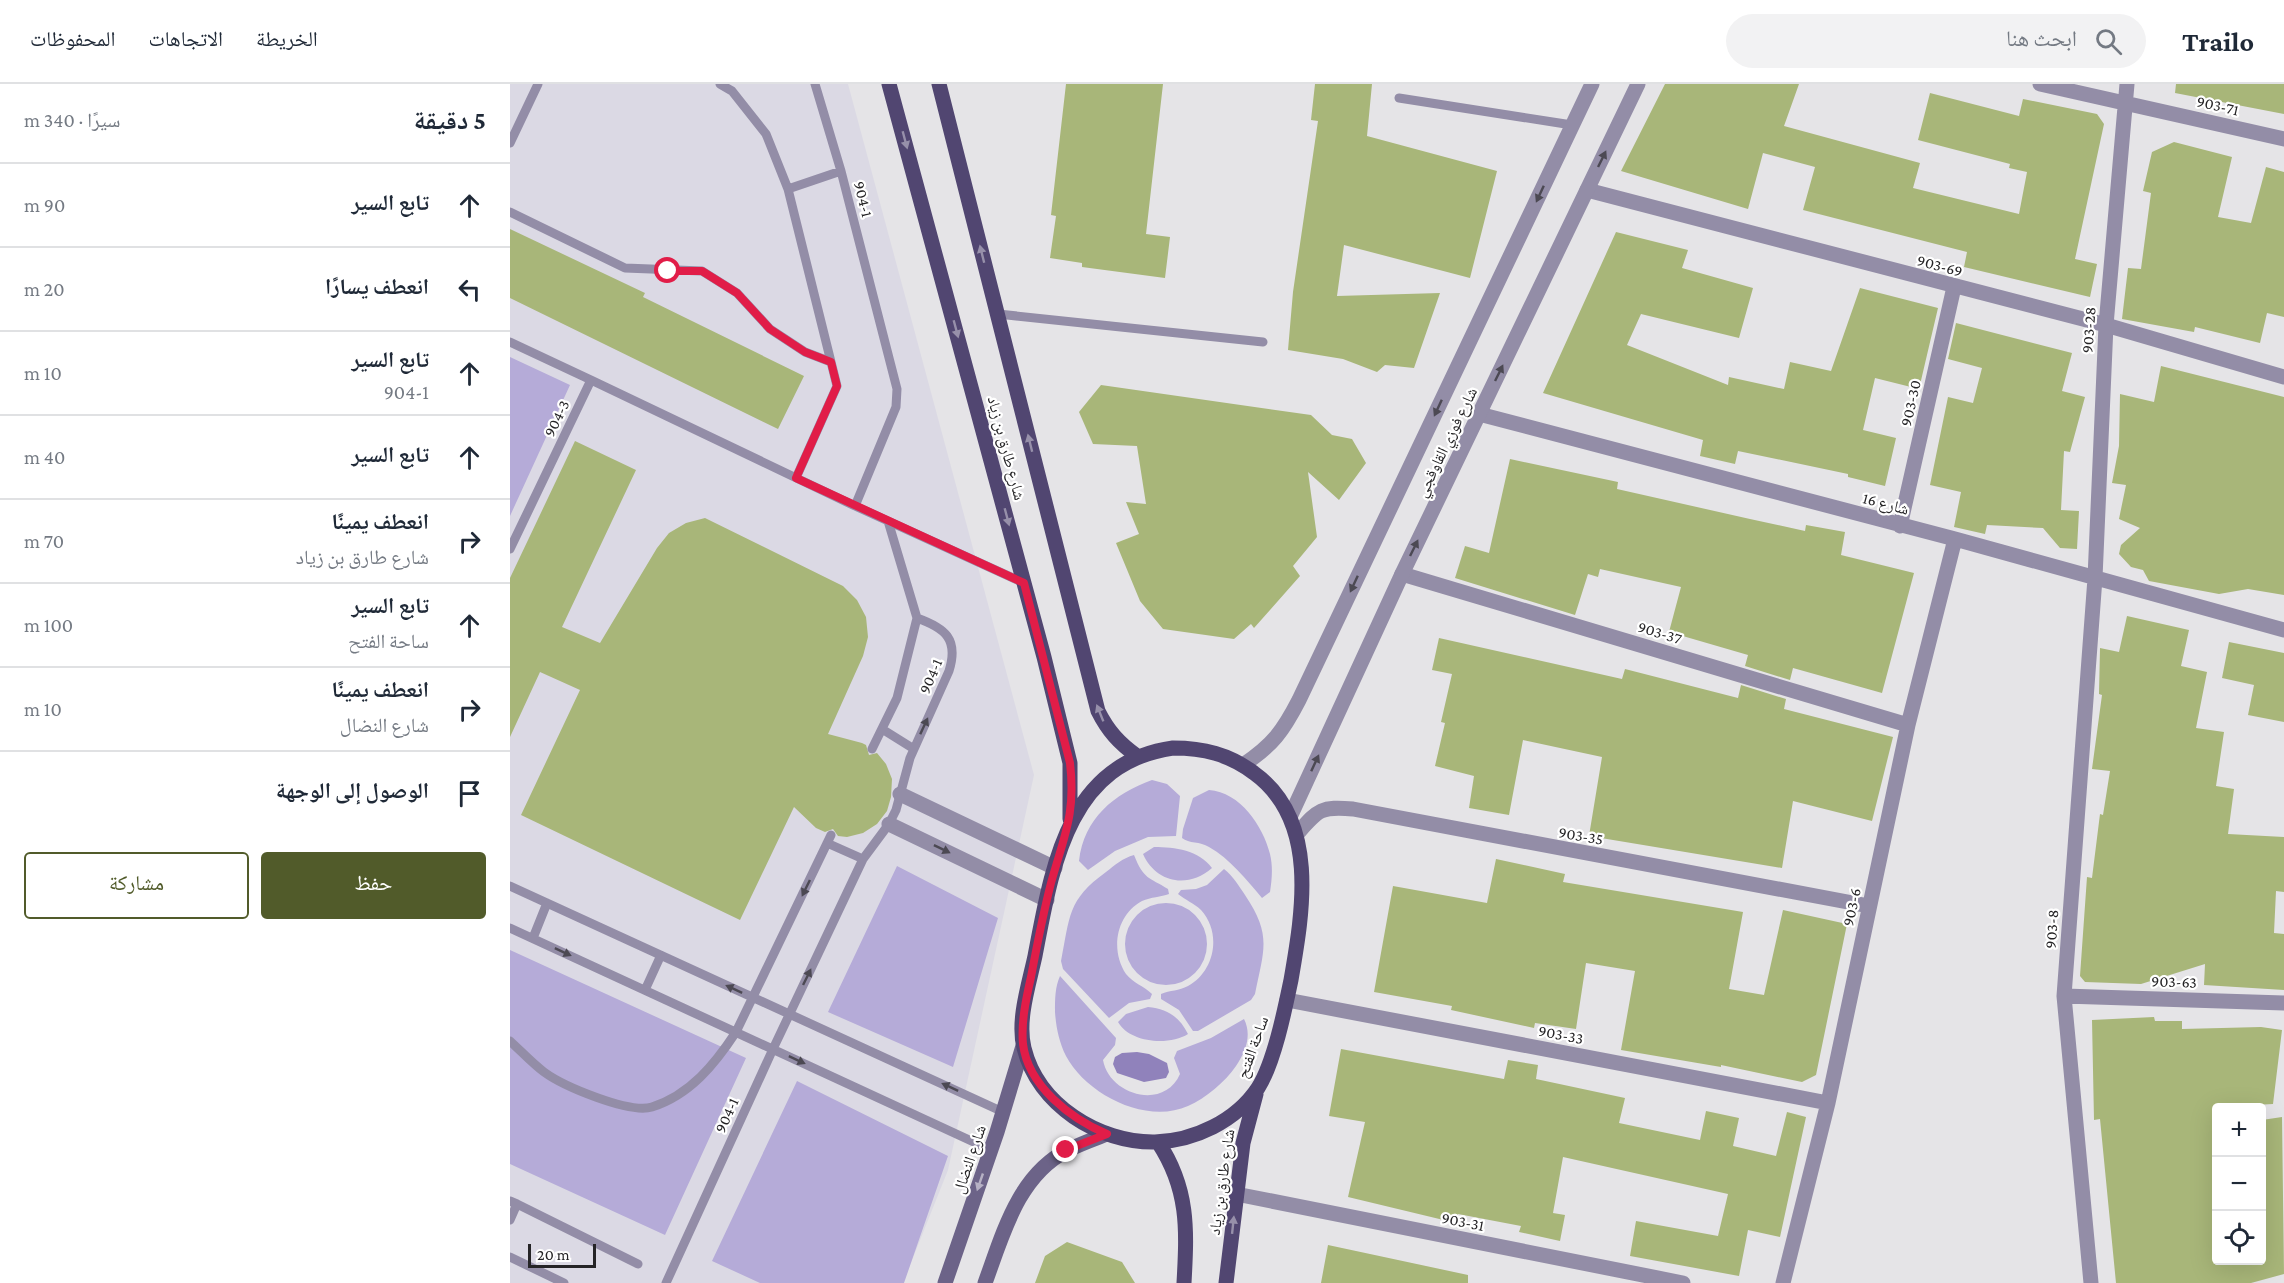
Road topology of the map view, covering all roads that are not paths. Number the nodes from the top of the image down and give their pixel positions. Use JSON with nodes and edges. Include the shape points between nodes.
{"nodes":[{"id":1,"x":538,"y":84,"type":"edge"},
{"id":2,"x":720,"y":84,"type":"edge"},
{"id":3,"x":815,"y":84,"type":"edge"},
{"id":4,"x":890,"y":84,"type":"edge"},
{"id":5,"x":939,"y":84,"type":"edge"},
{"id":6,"x":1592,"y":84,"type":"edge"},
{"id":7,"x":1638,"y":84,"type":"edge"},
{"id":8,"x":2040,"y":84,"type":"edge"},
{"id":9,"x":2127,"y":84,"type":"edge"},
{"id":10,"x":1400,"y":98,"type":"dead end"},
{"id":11,"x":2125,"y":103,"type":"junction"},
{"id":12,"x":1572,"y":125,"type":"junction"},
{"id":13,"x":2284,"y":139,"type":"edge"},
{"id":14,"x":510,"y":143,"type":"edge"},
{"id":15,"x":842,"y":171,"type":"junction"},
{"id":16,"x":788,"y":189,"type":"junction"},
{"id":17,"x":1587,"y":190,"type":"junction"},
{"id":18,"x":510,"y":212,"type":"edge"},
{"id":19,"x":1954,"y":287,"type":"junction"},
{"id":20,"x":998,"y":314,"type":"junction"},
{"id":21,"x":2106,"y":325,"type":"junction"},
{"id":22,"x":510,"y":342,"type":"edge"},
{"id":23,"x":1263,"y":342,"type":"dead end"},
{"id":24,"x":831,"y":362,"type":"junction"},
{"id":25,"x":2284,"y":377,"type":"edge"},
{"id":26,"x":591,"y":380,"type":"junction"},
{"id":27,"x":1479,"y":414,"type":"junction"},
{"id":28,"x":796,"y":478,"type":"junction"},
{"id":29,"x":855,"y":506,"type":"junction"},
{"id":30,"x":888,"y":521,"type":"junction"},
{"id":31,"x":1900,"y":526,"type":"junction"},
{"id":32,"x":1955,"y":539,"type":"junction"},
{"id":33,"x":510,"y":549,"type":"edge"},
{"id":34,"x":1402,"y":574,"type":"junction"},
{"id":35,"x":2095,"y":578,"type":"junction"},
{"id":36,"x":1024,"y":583,"type":"junction"},
{"id":37,"x":917,"y":618,"type":"junction"},
{"id":38,"x":2284,"y":630,"type":"edge"},
{"id":39,"x":1908,"y":725,"type":"junction"},
{"id":40,"x":882,"y":729,"type":"junction"},
{"id":41,"x":872,"y":749,"type":"dead end"},
{"id":42,"x":914,"y":749,"type":"junction"},
{"id":43,"x":1137,"y":756,"type":"junction"},
{"id":44,"x":1243,"y":765,"type":"junction"},
{"id":45,"x":900,"y":794,"type":"junction"},
{"id":46,"x":1290,"y":817,"type":"junction"},
{"id":47,"x":889,"y":824,"type":"junction"},
{"id":48,"x":1070,"y":825,"type":"junction"},
{"id":49,"x":1297,"y":834,"type":"junction"},
{"id":50,"x":863,"y":859,"type":"junction"},
{"id":51,"x":1055,"y":868,"type":"junction"},
{"id":52,"x":510,"y":886,"type":"edge"},
{"id":53,"x":1047,"y":900,"type":"junction"},
{"id":54,"x":547,"y":903,"type":"junction"},
{"id":55,"x":1869,"y":906,"type":"junction"},
{"id":56,"x":510,"y":928,"type":"edge"},
{"id":57,"x":533,"y":938,"type":"junction"},
{"id":58,"x":661,"y":955,"type":"junction"},
{"id":59,"x":645,"y":990,"type":"junction"},
{"id":60,"x":2064,"y":996,"type":"junction"},
{"id":61,"x":753,"y":997,"type":"junction"},
{"id":62,"x":1287,"y":1000,"type":"junction"},
{"id":63,"x":2284,"y":1003,"type":"edge"},
{"id":64,"x":789,"y":1014,"type":"junction"},
{"id":65,"x":736,"y":1032,"type":"junction"},
{"id":66,"x":510,"y":1041,"type":"edge"},
{"id":67,"x":1023,"y":1046,"type":"junction"},
{"id":68,"x":772,"y":1049,"type":"junction"},
{"id":69,"x":1258,"y":1087,"type":"junction"},
{"id":70,"x":1827,"y":1103,"type":"junction"},
{"id":71,"x":1003,"y":1112,"type":"junction"},
{"id":72,"x":1107,"y":1134,"type":"junction"},
{"id":73,"x":1158,"y":1142,"type":"junction"},
{"id":74,"x":991,"y":1150,"type":"junction"},
{"id":75,"x":1236,"y":1194,"type":"junction"},
{"id":76,"x":514,"y":1202,"type":"edge"},
{"id":77,"x":510,"y":1220,"type":"edge"},
{"id":78,"x":510,"y":1257,"type":"edge"},
{"id":79,"x":638,"y":1264,"type":"dead end"},
{"id":80,"x":564,"y":1283,"type":"edge"},
{"id":81,"x":666,"y":1283,"type":"edge"},
{"id":82,"x":945,"y":1283,"type":"edge"},
{"id":83,"x":985,"y":1283,"type":"edge"},
{"id":84,"x":1184,"y":1283,"type":"edge"},
{"id":85,"x":1226,"y":1283,"type":"edge"},
{"id":86,"x":1683,"y":1283,"type":"edge"},
{"id":87,"x":1783,"y":1283,"type":"edge"},
{"id":88,"x":2091,"y":1283,"type":"edge"}],
"edges":[{"from":1,"to":14,"type":"lane"},
{"from":2,"to":16,"type":"lane","via":[[732,91],[766,134]]},
{"from":3,"to":15,"type":"lane","name":"904-1"},
{"from":4,"to":36,"type":"main road","name":"شارع طارق بن زياد","one_way":true},
{"from":20,"to":5,"type":"main road","name":"شارع طارق بن زياد","one_way":true},
{"from":6,"to":12,"type":"street","name":"شارع فوزي القاوقجي"},
{"from":17,"to":7,"type":"street","name":"شارع فوزي القاوقجي","one_way":true},
{"from":8,"to":11,"type":"street","name":"903-71"},
{"from":9,"to":11,"type":"street","name":"903-28"},
{"from":10,"to":12,"type":"lane"},
{"from":11,"to":13,"type":"street","name":"903-71"},
{"from":11,"to":21,"type":"street","name":"903-28"},
{"from":12,"to":44,"type":"street","name":"شارع فوزي القاوقجي","one_way":true,"via":[[1299,700],[1281,734]]},
{"from":15,"to":16,"type":"lane"},
{"from":15,"to":29,"type":"lane","name":"904-1","via":[[897,389],[896,407]]},
{"from":16,"to":24,"type":"lane"},
{"from":17,"to":19,"type":"street","name":"903-69"},
{"from":27,"to":17,"type":"street","name":"شارع فوزي القاوقجي","one_way":true},
{"from":18,"to":24,"type":"lane","via":[[625,268],[702,271],[737,293],[770,329],[805,352]]},
{"from":19,"to":21,"type":"street","name":"903-69"},
{"from":19,"to":31,"type":"street","name":"903-30"},
{"from":20,"to":23,"type":"lane"},
{"from":43,"to":20,"type":"main road","name":"شارع طارق بن زياد","one_way":true,"via":[[1119,743],[1098,711]]},
{"from":21,"to":25,"type":"street","name":"903-69"},
{"from":21,"to":35,"type":"street","name":"903-28"},
{"from":22,"to":26,"type":"lane"},
{"from":24,"to":28,"type":"lane","via":[[837,386]]},
{"from":26,"to":28,"type":"lane"},
{"from":26,"to":33,"type":"lane","name":"904-3"},
{"from":27,"to":31,"type":"street","name":"شارع 16"},
{"from":34,"to":27,"type":"street","name":"شارع فوزي القاوقجي","one_way":true},
{"from":28,"to":29,"type":"lane"},
{"from":29,"to":30,"type":"lane"},
{"from":30,"to":36,"type":"lane"},
{"from":30,"to":37,"type":"lane"},
{"from":31,"to":32,"type":"street","name":"شارع 16"},
{"from":32,"to":35,"type":"street","name":"شارع 16"},
{"from":32,"to":39,"type":"street","name":"903-6"},
{"from":34,"to":39,"type":"street","name":"903-37"},
{"from":46,"to":34,"type":"street","name":"شارع فوزي القاوقجي","one_way":true},
{"from":35,"to":38,"type":"street","name":"شارع 16"},
{"from":35,"to":60,"type":"street","name":"903-8"},
{"from":36,"to":48,"type":"main road","name":"شارع طارق بن زياد","via":[[1070,763]]},
{"from":37,"to":40,"type":"lane","via":[[904,678]]},
{"from":42,"to":37,"type":"lane","name":"904-1","one_way":true,"via":[[953,658],[952,644],[945,633]]},
{"from":39,"to":55,"type":"street","name":"903-6"},
{"from":40,"to":41,"type":"lane"},
{"from":40,"to":42,"type":"lane"},
{"from":42,"to":45,"type":"lane","name":"904-1"},
{"from":43,"to":44,"type":"main road","name":"ساحة الفتح","via":[[1191,748],[1210,751]]},
{"from":43,"to":48,"type":"main road","name":"ساحة الفتح","via":[[1102,779]]},
{"from":44,"to":46,"type":"main road","name":"ساحة الفتح","via":[[1263,779]]},
{"from":45,"to":47,"type":"lane","name":"904-1"},
{"from":45,"to":51,"type":"street"},
{"from":46,"to":49,"type":"main road","name":"ساحة الفتح"},
{"from":47,"to":50,"type":"lane","name":"904-1"},
{"from":47,"to":53,"type":"street","one_way":true},
{"from":48,"to":51,"type":"main road","name":"ساحة الفتح"},
{"from":49,"to":55,"type":"street","name":"903-35","via":[[1322,809],[1353,809]]},
{"from":49,"to":62,"type":"main road","name":"ساحة الفتح","via":[[1300,915]]},
{"from":50,"to":61,"type":"lane","one_way":true,"via":[[829,839]]},
{"from":64,"to":50,"type":"lane","name":"904-1","one_way":true},
{"from":51,"to":53,"type":"main road","name":"ساحة الفتح"},
{"from":52,"to":54,"type":"lane"},
{"from":53,"to":67,"type":"main road","name":"ساحة الفتح","via":[[1023,1014]]},
{"from":54,"to":57,"type":"lane"},
{"from":54,"to":58,"type":"lane"},
{"from":55,"to":70,"type":"street","name":"903-6"},
{"from":56,"to":57,"type":"lane"},
{"from":57,"to":59,"type":"lane","one_way":true},
{"from":58,"to":59,"type":"lane"},
{"from":61,"to":58,"type":"lane","one_way":true},
{"from":59,"to":65,"type":"lane"},
{"from":60,"to":63,"type":"street","name":"903-63"},
{"from":60,"to":88,"type":"street","name":"903-8"},
{"from":61,"to":64,"type":"lane"},
{"from":61,"to":65,"type":"lane"},
{"from":62,"to":69,"type":"main road","name":"ساحة الفتح"},
{"from":62,"to":70,"type":"street","name":"903-33"},
{"from":64,"to":68,"type":"lane","name":"904-1"},
{"from":71,"to":64,"type":"lane","one_way":true},
{"from":65,"to":66,"type":"lane","via":[[718,1060],[681,1095],[649,1108],[620,1105],[572,1088],[544,1072]]},
{"from":65,"to":68,"type":"lane"},
{"from":67,"to":71,"type":"main road","name":"شارع النضال"},
{"from":67,"to":72,"type":"main road","name":"ساحة الفتح","via":[[1048,1093],[1067,1112]]},
{"from":68,"to":74,"type":"lane","one_way":true},
{"from":68,"to":81,"type":"lane","name":"904-1"},
{"from":69,"to":73,"type":"main road","name":"ساحة الفتح","via":[[1215,1126],[1187,1137]]},
{"from":69,"to":75,"type":"main road","name":"شارع طارق بن زياد","via":[[1243,1143]]},
{"from":70,"to":87,"type":"street","name":"903-6"},
{"from":71,"to":74,"type":"main road","name":"شارع النضال"},
{"from":72,"to":73,"type":"main road","name":"ساحة الفتح"},
{"from":72,"to":83,"type":"main road","via":[[1066,1150],[1035,1174],[1010,1213]]},
{"from":73,"to":84,"type":"main road","name":"شارع طارق بن زياد","via":[[1181,1189],[1187,1227]]},
{"from":74,"to":82,"type":"main road","name":"شارع النضال","one_way":true},
{"from":85,"to":75,"type":"main road","name":"شارع طارق بن زياد","one_way":true},
{"from":75,"to":86,"type":"street","name":"903-31"},
{"from":76,"to":77,"type":"lane"},
{"from":76,"to":79,"type":"lane"},
{"from":78,"to":80,"type":"lane"}]}
